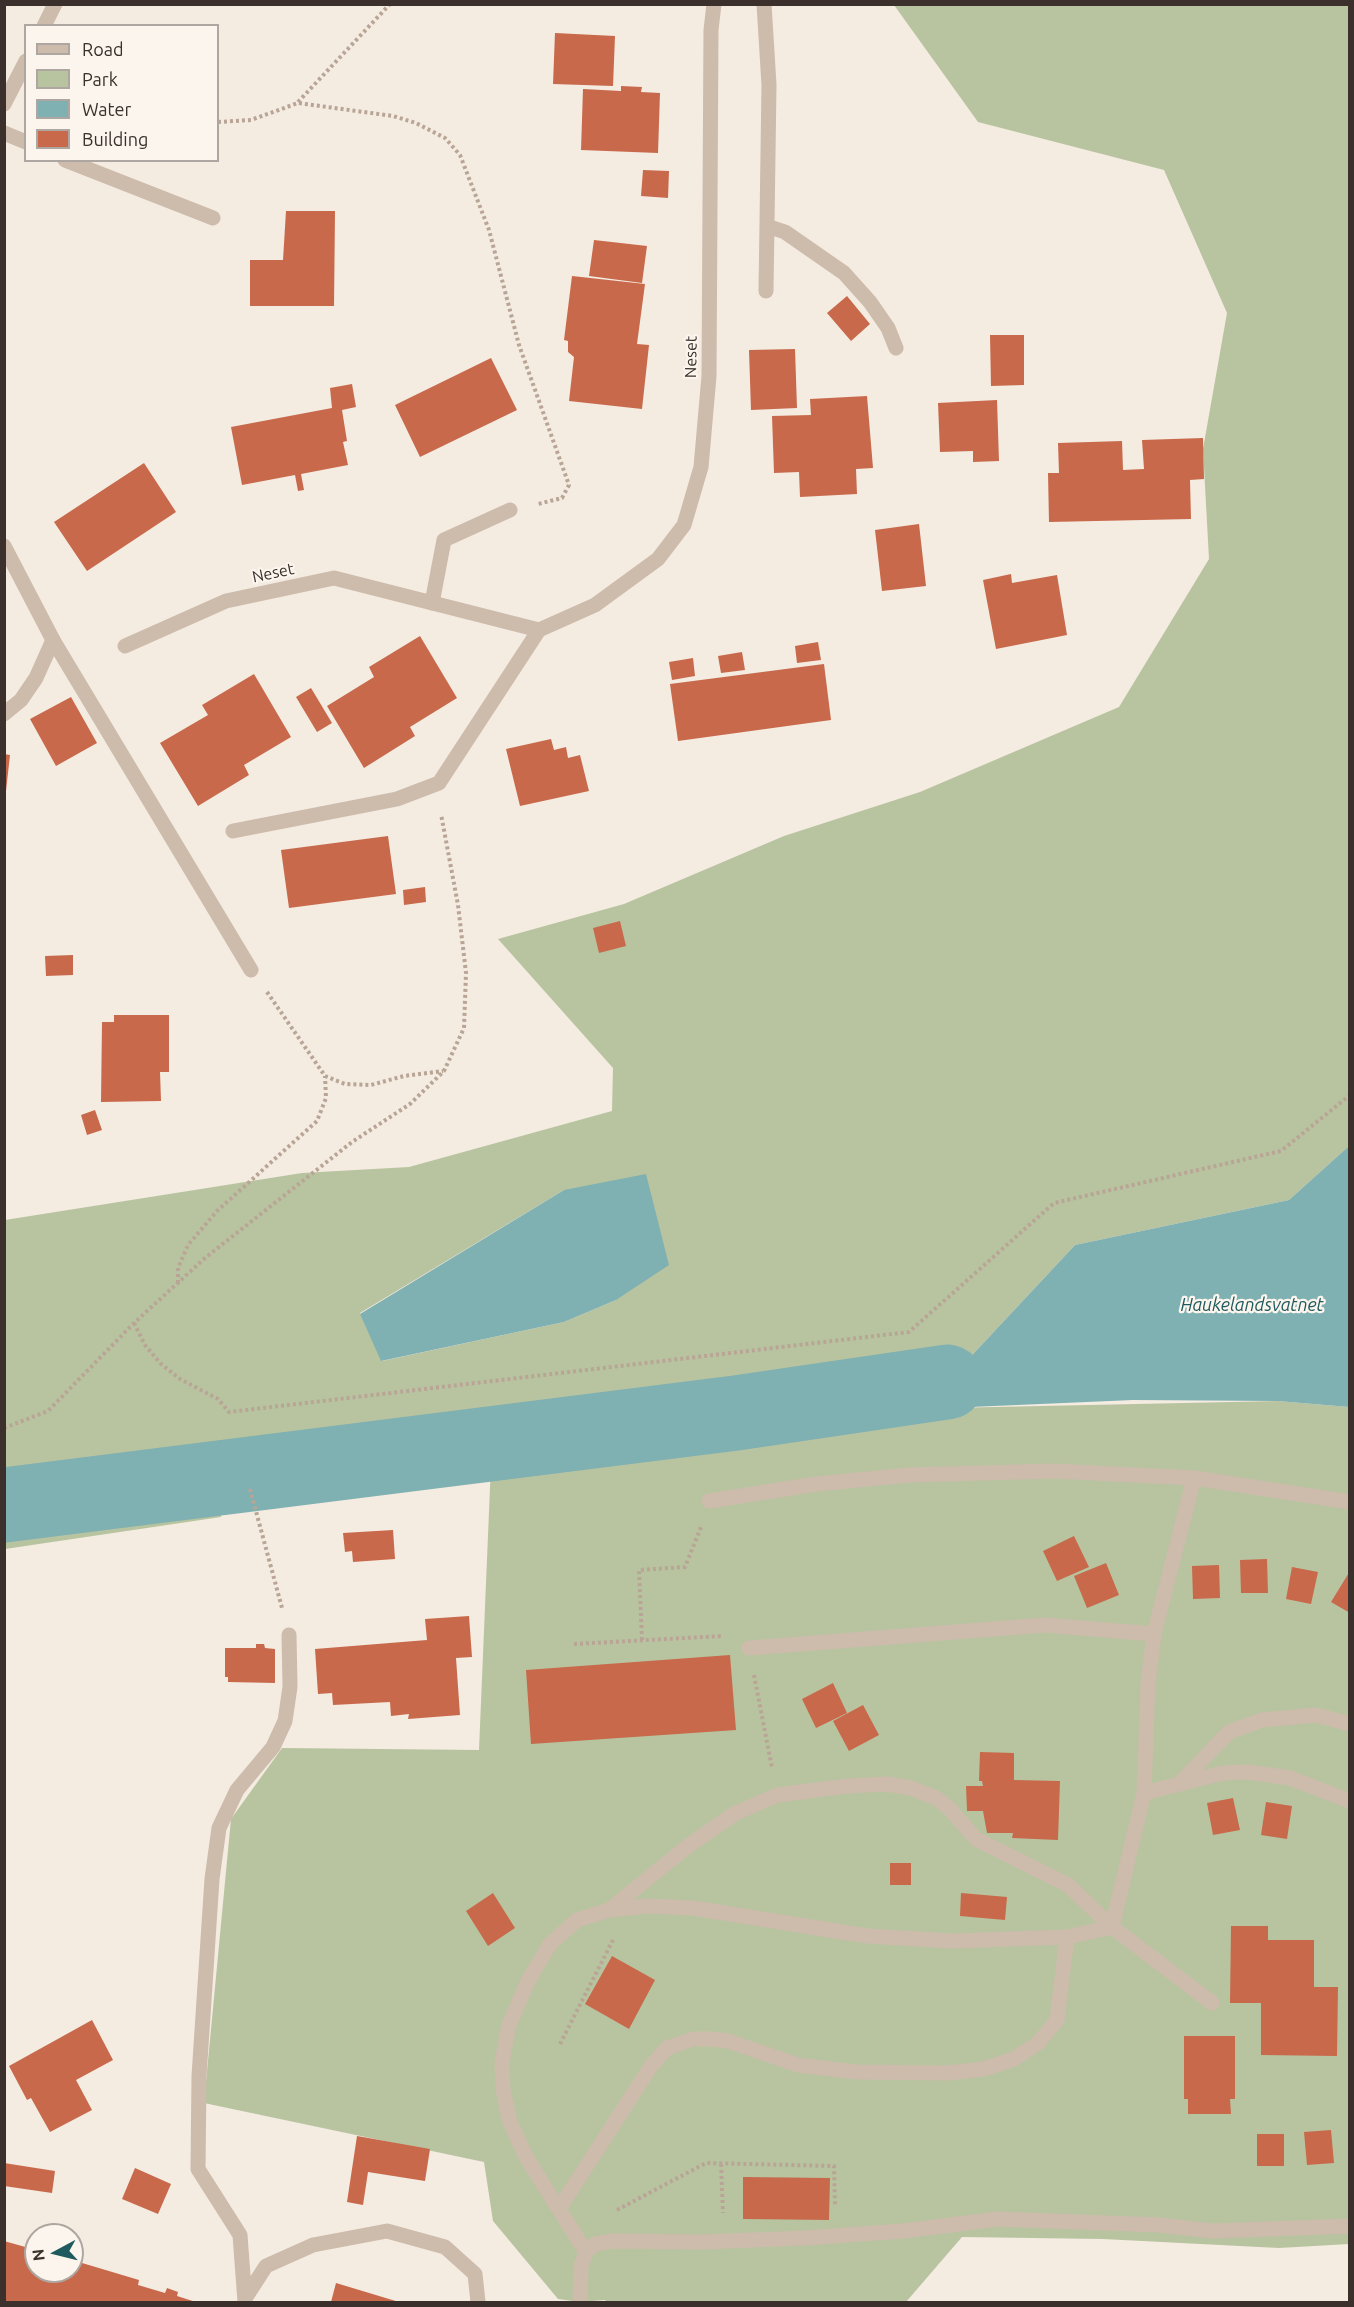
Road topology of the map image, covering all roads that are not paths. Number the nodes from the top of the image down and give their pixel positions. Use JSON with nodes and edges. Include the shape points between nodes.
{"nodes":[{"id":1,"x":55,"y":4,"type":"edge"},
{"id":2,"x":714,"y":4,"type":"edge"},
{"id":3,"x":764,"y":4,"type":"edge"},
{"id":4,"x":45,"y":24,"type":"edge"},
{"id":5,"x":24,"y":65,"type":"edge"},
{"id":6,"x":4,"y":104,"type":"edge"},
{"id":7,"x":4,"y":133,"type":"edge"},
{"id":8,"x":24,"y":141,"type":"edge"},
{"id":9,"x":70,"y":162,"type":"edge"},
{"id":10,"x":213,"y":218,"type":"dead end"},
{"id":11,"x":767,"y":226,"type":"junction"},
{"id":12,"x":766,"y":291,"type":"dead end"},
{"id":13,"x":896,"y":348,"type":"dead end"},
{"id":14,"x":510,"y":510,"type":"road end"},
{"id":15,"x":4,"y":546,"type":"edge"},
{"id":16,"x":432,"y":603,"type":"junction"},
{"id":17,"x":539,"y":630,"type":"junction"},
{"id":18,"x":53,"y":640,"type":"junction"},
{"id":19,"x":125,"y":646,"type":"dead end"},
{"id":20,"x":4,"y":714,"type":"edge"},
{"id":21,"x":233,"y":831,"type":"dead end"},
{"id":22,"x":251,"y":970,"type":"road end"},
{"id":23,"x":1194,"y":1478,"type":"junction"},
{"id":24,"x":709,"y":1501,"type":"road end"},
{"id":25,"x":1350,"y":1502,"type":"edge"},
{"id":26,"x":1154,"y":1634,"type":"junction"},
{"id":27,"x":289,"y":1635,"type":"road end"},
{"id":28,"x":748,"y":1648,"type":"road end"},
{"id":29,"x":1350,"y":1724,"type":"edge"},
{"id":30,"x":1179,"y":1784,"type":"junction"},
{"id":31,"x":1144,"y":1793,"type":"junction"},
{"id":32,"x":1350,"y":1802,"type":"edge"},
{"id":33,"x":609,"y":1910,"type":"junction"},
{"id":34,"x":1112,"y":1927,"type":"junction"},
{"id":35,"x":1067,"y":1937,"type":"junction"},
{"id":36,"x":1212,"y":2003,"type":"dead end"},
{"id":37,"x":559,"y":2210,"type":"junction"},
{"id":38,"x":1170,"y":2212,"type":"dead end"},
{"id":39,"x":1160,"y":2225,"type":"junction"},
{"id":40,"x":1350,"y":2226,"type":"edge"},
{"id":41,"x":586,"y":2252,"type":"junction"},
{"id":42,"x":246,"y":2300,"type":"edge"},
{"id":43,"x":478,"y":2302,"type":"edge"},
{"id":44,"x":580,"y":2302,"type":"edge"}],
"edges":[{"from":1,"to":4,"type":"street"},
{"from":2,"to":17,"type":"street","name":"Neset","via":[[709,376],[702,467],[684,525],[658,559],[595,605]]},
{"from":3,"to":11,"type":"street","via":[[769,85]]},
{"from":5,"to":6,"type":"street"},
{"from":7,"to":8,"type":"street"},
{"from":9,"to":10,"type":"street"},
{"from":11,"to":12,"type":"street"},
{"from":11,"to":13,"type":"street","via":[[785,232],[844,273],[870,302]]},
{"from":14,"to":16,"type":"street","via":[[444,540]]},
{"from":15,"to":18,"type":"street"},
{"from":16,"to":17,"type":"street","name":"Neset"},
{"from":16,"to":19,"type":"street","name":"Neset","via":[[333,578],[226,602]]},
{"from":17,"to":21,"type":"street","via":[[439,783],[397,799]]},
{"from":18,"to":20,"type":"street","via":[[36,678],[21,700]]},
{"from":18,"to":22,"type":"street"},
{"from":23,"to":24,"type":"street","via":[[1054,1471],[909,1475],[816,1484]]},
{"from":23,"to":25,"type":"street"},
{"from":23,"to":26,"type":"street"},
{"from":26,"to":28,"type":"street","via":[[1045,1624]]},
{"from":26,"to":31,"type":"street"},
{"from":27,"to":42,"type":"street","via":[[290,1687],[285,1721],[273,1747],[237,1790],[219,1828],[199,2076],[198,2169],[240,2235]]},
{"from":29,"to":30,"type":"street","via":[[1316,1715],[1262,1720],[1229,1732]]},
{"from":30,"to":31,"type":"street"},
{"from":30,"to":32,"type":"street","via":[[1223,1773],[1248,1772],[1290,1778]]},
{"from":31,"to":34,"type":"street"},
{"from":33,"to":34,"type":"street","via":[[734,1814],[777,1795],[887,1784],[936,1798],[976,1839],[1068,1885]]},
{"from":33,"to":35,"type":"street","via":[[693,1908],[867,1936],[953,1941]]},
{"from":33,"to":37,"type":"street","via":[[578,1920],[550,1944],[509,2025],[502,2062],[510,2122],[526,2157]]},
{"from":34,"to":35,"type":"street"},
{"from":34,"to":36,"type":"street"},
{"from":35,"to":37,"type":"street","via":[[1057,2020],[1014,2059],[983,2069],[948,2073],[856,2072],[798,2065],[711,2039],[693,2039],[667,2048],[651,2066]]},
{"from":37,"to":41,"type":"street"},
{"from":38,"to":39,"type":"street"},
{"from":39,"to":40,"type":"street","via":[[1212,2231]]},
{"from":39,"to":41,"type":"street","via":[[998,2219],[835,2236],[613,2241],[596,2244]]},
{"from":41,"to":44,"type":"street","via":[[581,2266]]},
{"from":42,"to":43,"type":"street","via":[[266,2266],[313,2245],[387,2231],[445,2247],[475,2274]]}]}
